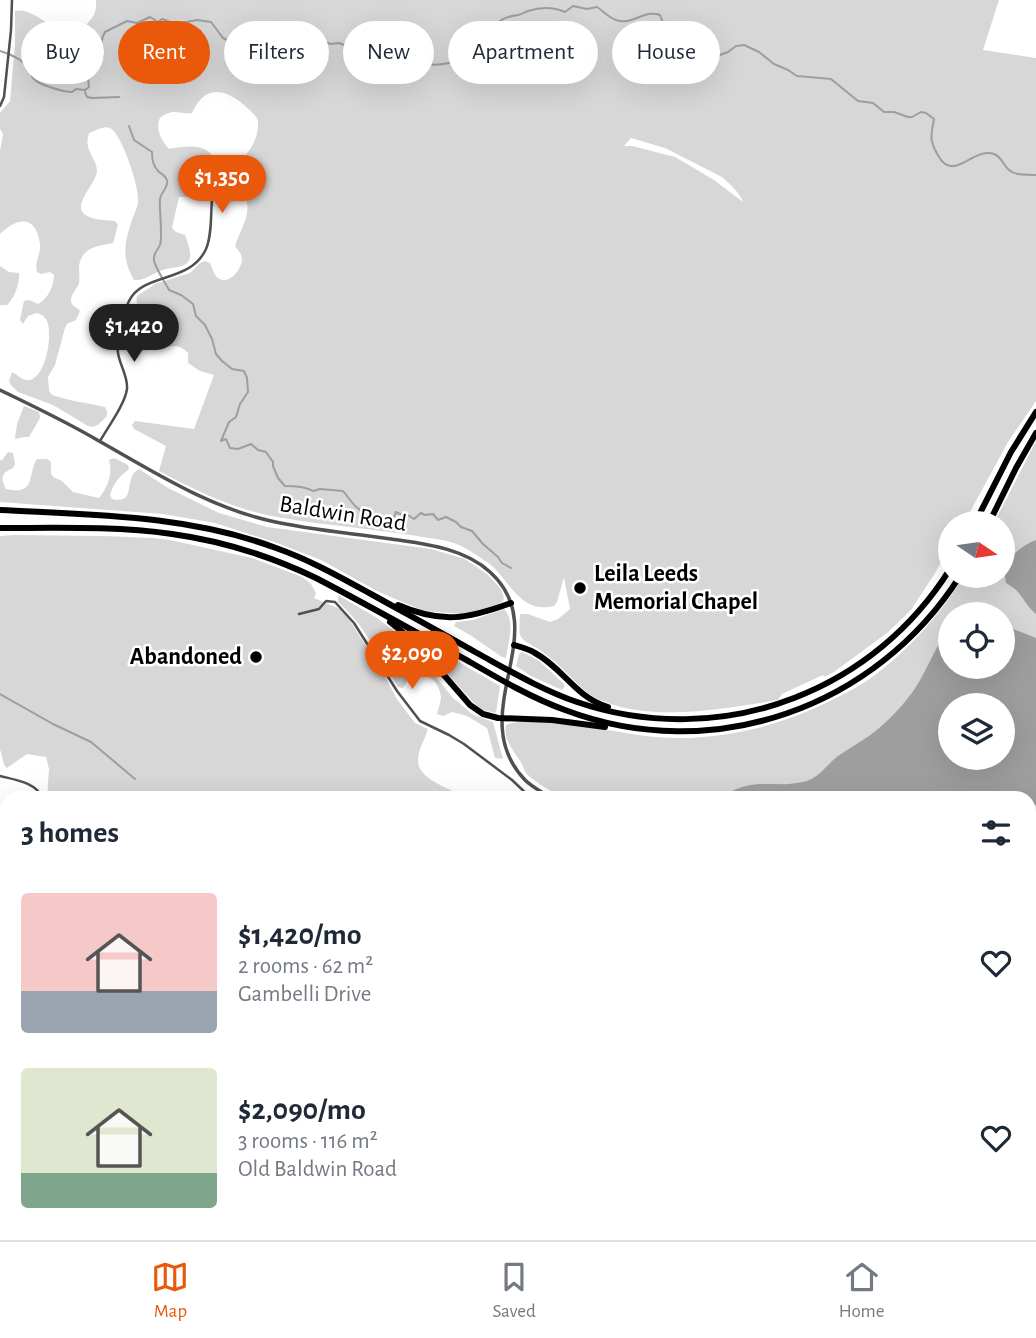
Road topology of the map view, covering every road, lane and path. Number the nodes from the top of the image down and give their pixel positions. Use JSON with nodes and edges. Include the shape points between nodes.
{"nodes":[{"id":1,"x":12,"y":0,"type":"edge"},
{"id":2,"x":0,"y":106,"type":"edge"},
{"id":3,"x":213,"y":190,"type":"dead end"},
{"id":4,"x":0,"y":390,"type":"edge"},
{"id":5,"x":1036,"y":412,"type":"edge"},
{"id":6,"x":1036,"y":433,"type":"edge"},
{"id":7,"x":100,"y":441,"type":"junction"},
{"id":8,"x":0,"y":510,"type":"edge"},
{"id":9,"x":981,"y":511,"type":"edge"},
{"id":10,"x":995,"y":511,"type":"edge"},
{"id":11,"x":0,"y":529,"type":"edge"},
{"id":12,"x":938,"y":586,"type":"edge"},
{"id":13,"x":951,"y":588,"type":"edge"},
{"id":14,"x":365,"y":590,"type":"junction"},
{"id":15,"x":361,"y":602,"type":"junction"},
{"id":16,"x":511,"y":603,"type":"junction"},
{"id":17,"x":299,"y":614,"type":"dead end"},
{"id":18,"x":514,"y":645,"type":"junction"},
{"id":19,"x":639,"y":717,"type":"junction"},
{"id":20,"x":501,"y":718,"type":"junction"},
{"id":21,"x":663,"y":731,"type":"junction"},
{"id":22,"x":519,"y":773,"type":"junction"},
{"id":23,"x":0,"y":776,"type":"edge"},
{"id":24,"x":512,"y":780,"type":"junction"},
{"id":25,"x":530,"y":785,"type":"junction"},
{"id":26,"x":39,"y":791,"type":"edge"},
{"id":27,"x":525,"y":791,"type":"joint"},
{"id":28,"x":540,"y":791,"type":"edge"}],
"edges":[{"from":1,"to":2,"type":"street"},
{"from":3,"to":7,"type":"street","via":[[209,239],[198,260],[184,272],[134,292],[128,303],[117,346],[127,379],[126,396]]},
{"from":4,"to":7,"type":"street","name":"Baldwin Road"},
{"from":5,"to":9,"type":"highway"},
{"from":6,"to":10,"type":"highway"},
{"from":7,"to":16,"type":"street","name":"Baldwin Road","via":[[231,510],[272,521],[438,547],[467,557],[494,576]]},
{"from":8,"to":14,"type":"highway","via":[[148,519],[211,528],[285,551]]},
{"from":11,"to":15,"type":"highway","via":[[147,531],[209,540],[281,562]]},
{"from":12,"to":19,"type":"highway","via":[[888,643],[813,690],[728,716]]},
{"from":13,"to":21,"type":"highway","via":[[908,640],[835,693],[752,723]]},
{"from":14,"to":16,"type":"highway","via":[[410,610],[440,617],[474,616]]},
{"from":14,"to":19,"type":"highway","via":[[542,688]]},
{"from":15,"to":20,"type":"highway","via":[[412,639],[475,709]]},
{"from":15,"to":21,"type":"highway","via":[[552,705],[612,724]]},
{"from":16,"to":18,"type":"street","name":"Baldwin Road"},
{"from":17,"to":24,"type":"street","via":[[318,609],[326,601],[335,602],[354,622],[420,721],[464,744]]},
{"from":18,"to":19,"type":"highway","via":[[541,657],[588,699]]},
{"from":18,"to":20,"type":"street","name":"Baldwin Road"},
{"from":20,"to":21,"type":"highway"},
{"from":20,"to":22,"type":"street","name":"Baldwin Road","via":[[505,745]]},
{"from":22,"to":24,"type":"street"},
{"from":22,"to":25,"type":"street","name":"Baldwin Road"},
{"from":23,"to":26,"type":"street"},
{"from":24,"to":27,"type":"street"},
{"from":25,"to":27,"type":"street"},
{"from":25,"to":28,"type":"street","name":"Baldwin Road"}]}
